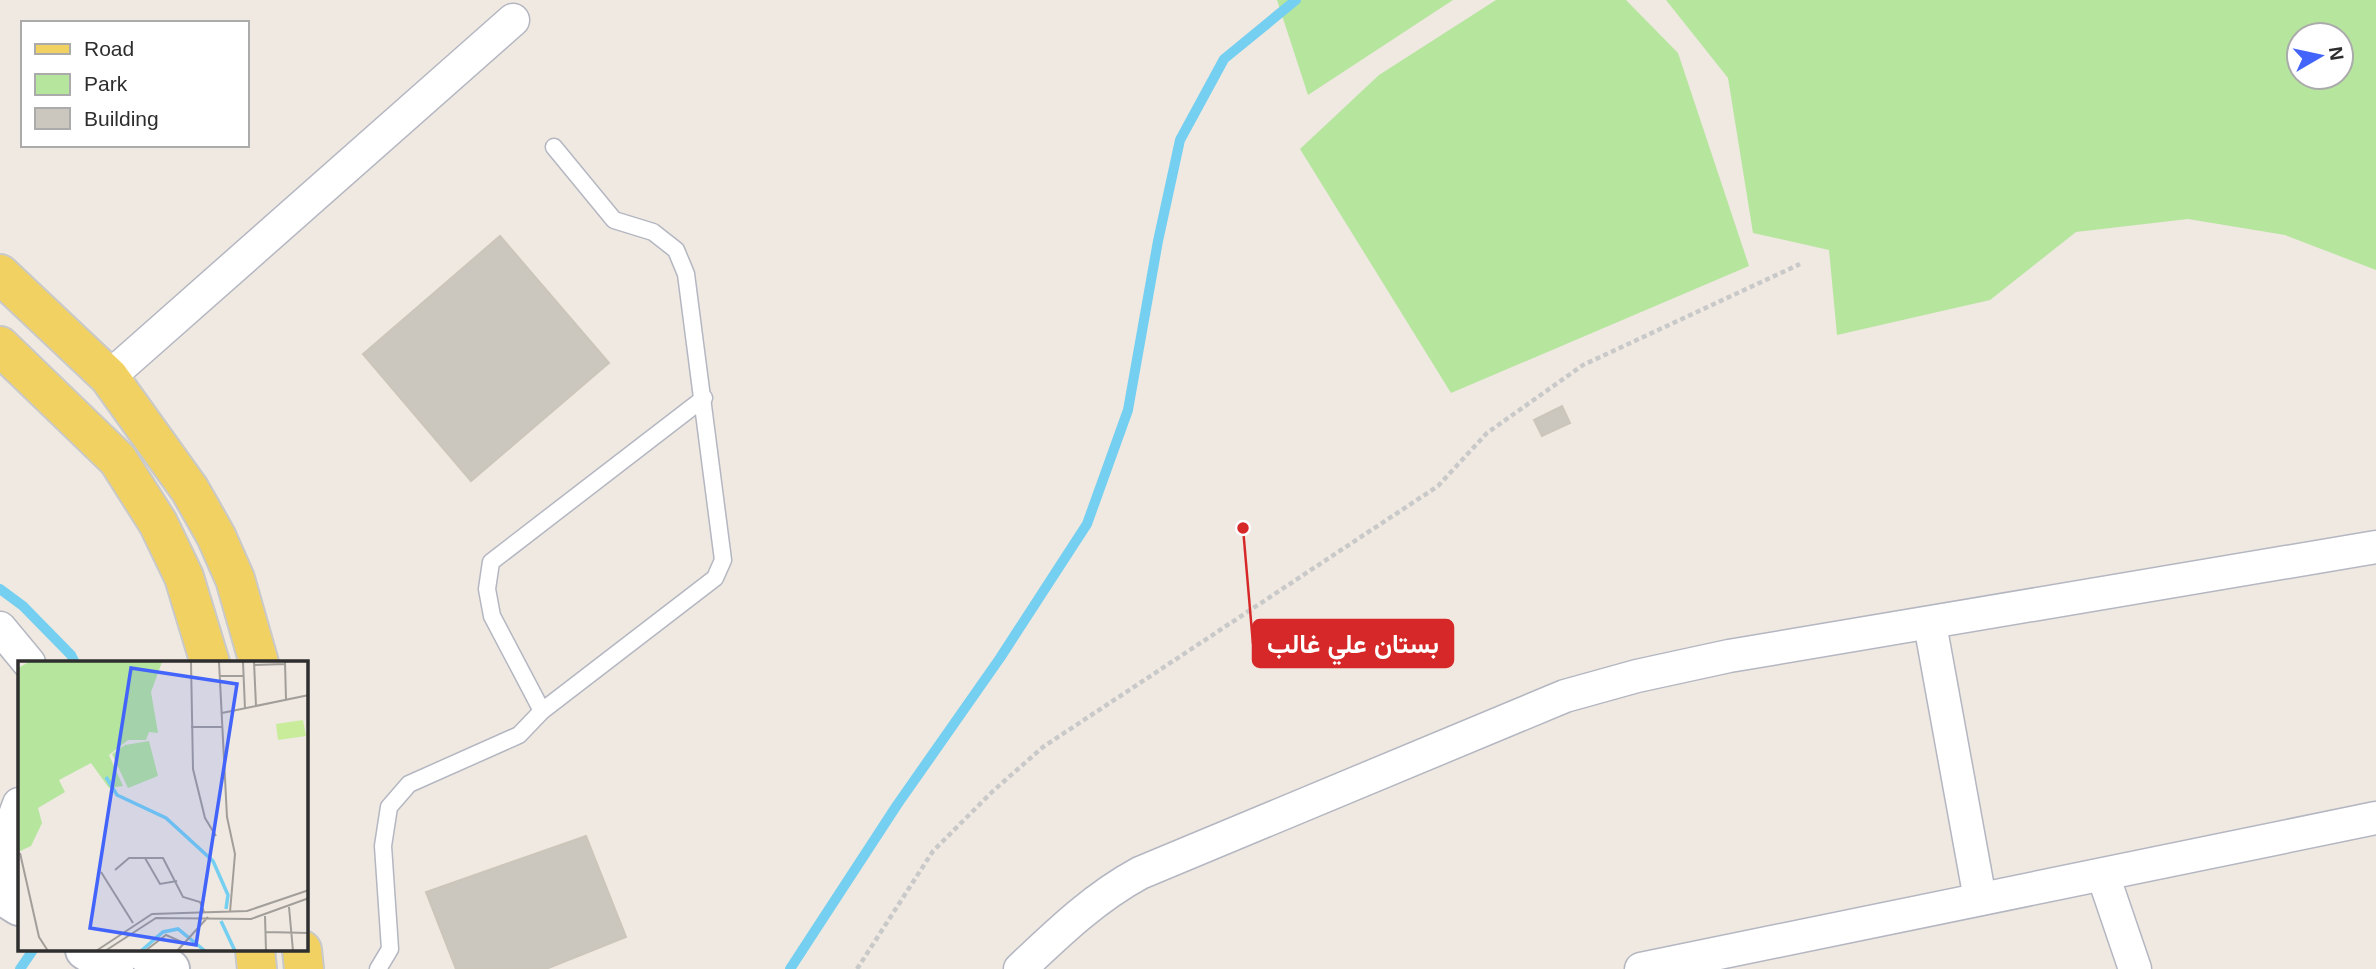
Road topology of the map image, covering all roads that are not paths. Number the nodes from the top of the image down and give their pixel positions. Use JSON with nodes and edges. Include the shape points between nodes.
{"nodes":[{"id":1,"x":513,"y":20,"type":"dead end"},
{"id":2,"x":554,"y":147,"type":"dead end"},
{"id":3,"x":0,"y":274,"type":"edge"},
{"id":4,"x":0,"y":346,"type":"edge"},
{"id":5,"x":109,"y":377,"type":"junction"},
{"id":6,"x":704,"y":398,"type":"junction"},
{"id":7,"x":2376,"y":547,"type":"edge"},
{"id":8,"x":1930,"y":624,"type":"junction"},
{"id":9,"x":0,"y":628,"type":"edge"},
{"id":10,"x":27,"y":661,"type":"edge"},
{"id":11,"x":209,"y":661,"type":"edge"},
{"id":12,"x":258,"y":661,"type":"edge"},
{"id":13,"x":542,"y":711,"type":"junction"},
{"id":14,"x":18,"y":812,"type":"edge"},
{"id":15,"x":2376,"y":818,"type":"edge"},
{"id":16,"x":2103,"y":875,"type":"junction"},
{"id":17,"x":9,"y":879,"type":"edge"},
{"id":18,"x":1980,"y":899,"type":"junction"},
{"id":19,"x":143,"y":951,"type":"edge"},
{"id":20,"x":255,"y":951,"type":"edge"},
{"id":21,"x":302,"y":951,"type":"edge"},
{"id":22,"x":170,"y":969,"type":"edge"},
{"id":23,"x":257,"y":969,"type":"edge"},
{"id":24,"x":304,"y":969,"type":"edge"},
{"id":25,"x":377,"y":969,"type":"edge"},
{"id":26,"x":1020,"y":969,"type":"edge"},
{"id":27,"x":1641,"y":969,"type":"edge"},
{"id":28,"x":2135,"y":969,"type":"edge"}],
"edges":[{"from":1,"to":5,"type":"street"},
{"from":2,"to":6,"type":"lane","via":[[614,220],[653,232],[676,250],[686,274]]},
{"from":3,"to":5,"type":"main road"},
{"from":4,"to":11,"type":"main road","via":[[118,460],[158,523],[184,577]]},
{"from":5,"to":12,"type":"main road","via":[[190,490],[216,536],[235,579]]},
{"from":6,"to":13,"type":"lane","via":[[723,560],[716,578]]},
{"from":6,"to":13,"type":"lane","via":[[491,562],[487,589],[492,616]]},
{"from":7,"to":8,"type":"street"},
{"from":8,"to":18,"type":"street"},
{"from":8,"to":26,"type":"street","via":[[1729,656],[1565,696],[1140,873],[1080,912]]},
{"from":9,"to":10,"type":"street"},
{"from":13,"to":25,"type":"lane","via":[[519,735],[409,784],[389,807],[383,846],[390,949]]},
{"from":14,"to":17,"type":"street"},
{"from":15,"to":16,"type":"street"},
{"from":16,"to":18,"type":"street"},
{"from":16,"to":28,"type":"street"},
{"from":18,"to":27,"type":"street"},
{"from":19,"to":22,"type":"main road"},
{"from":20,"to":23,"type":"main road"},
{"from":21,"to":24,"type":"main road"}]}
